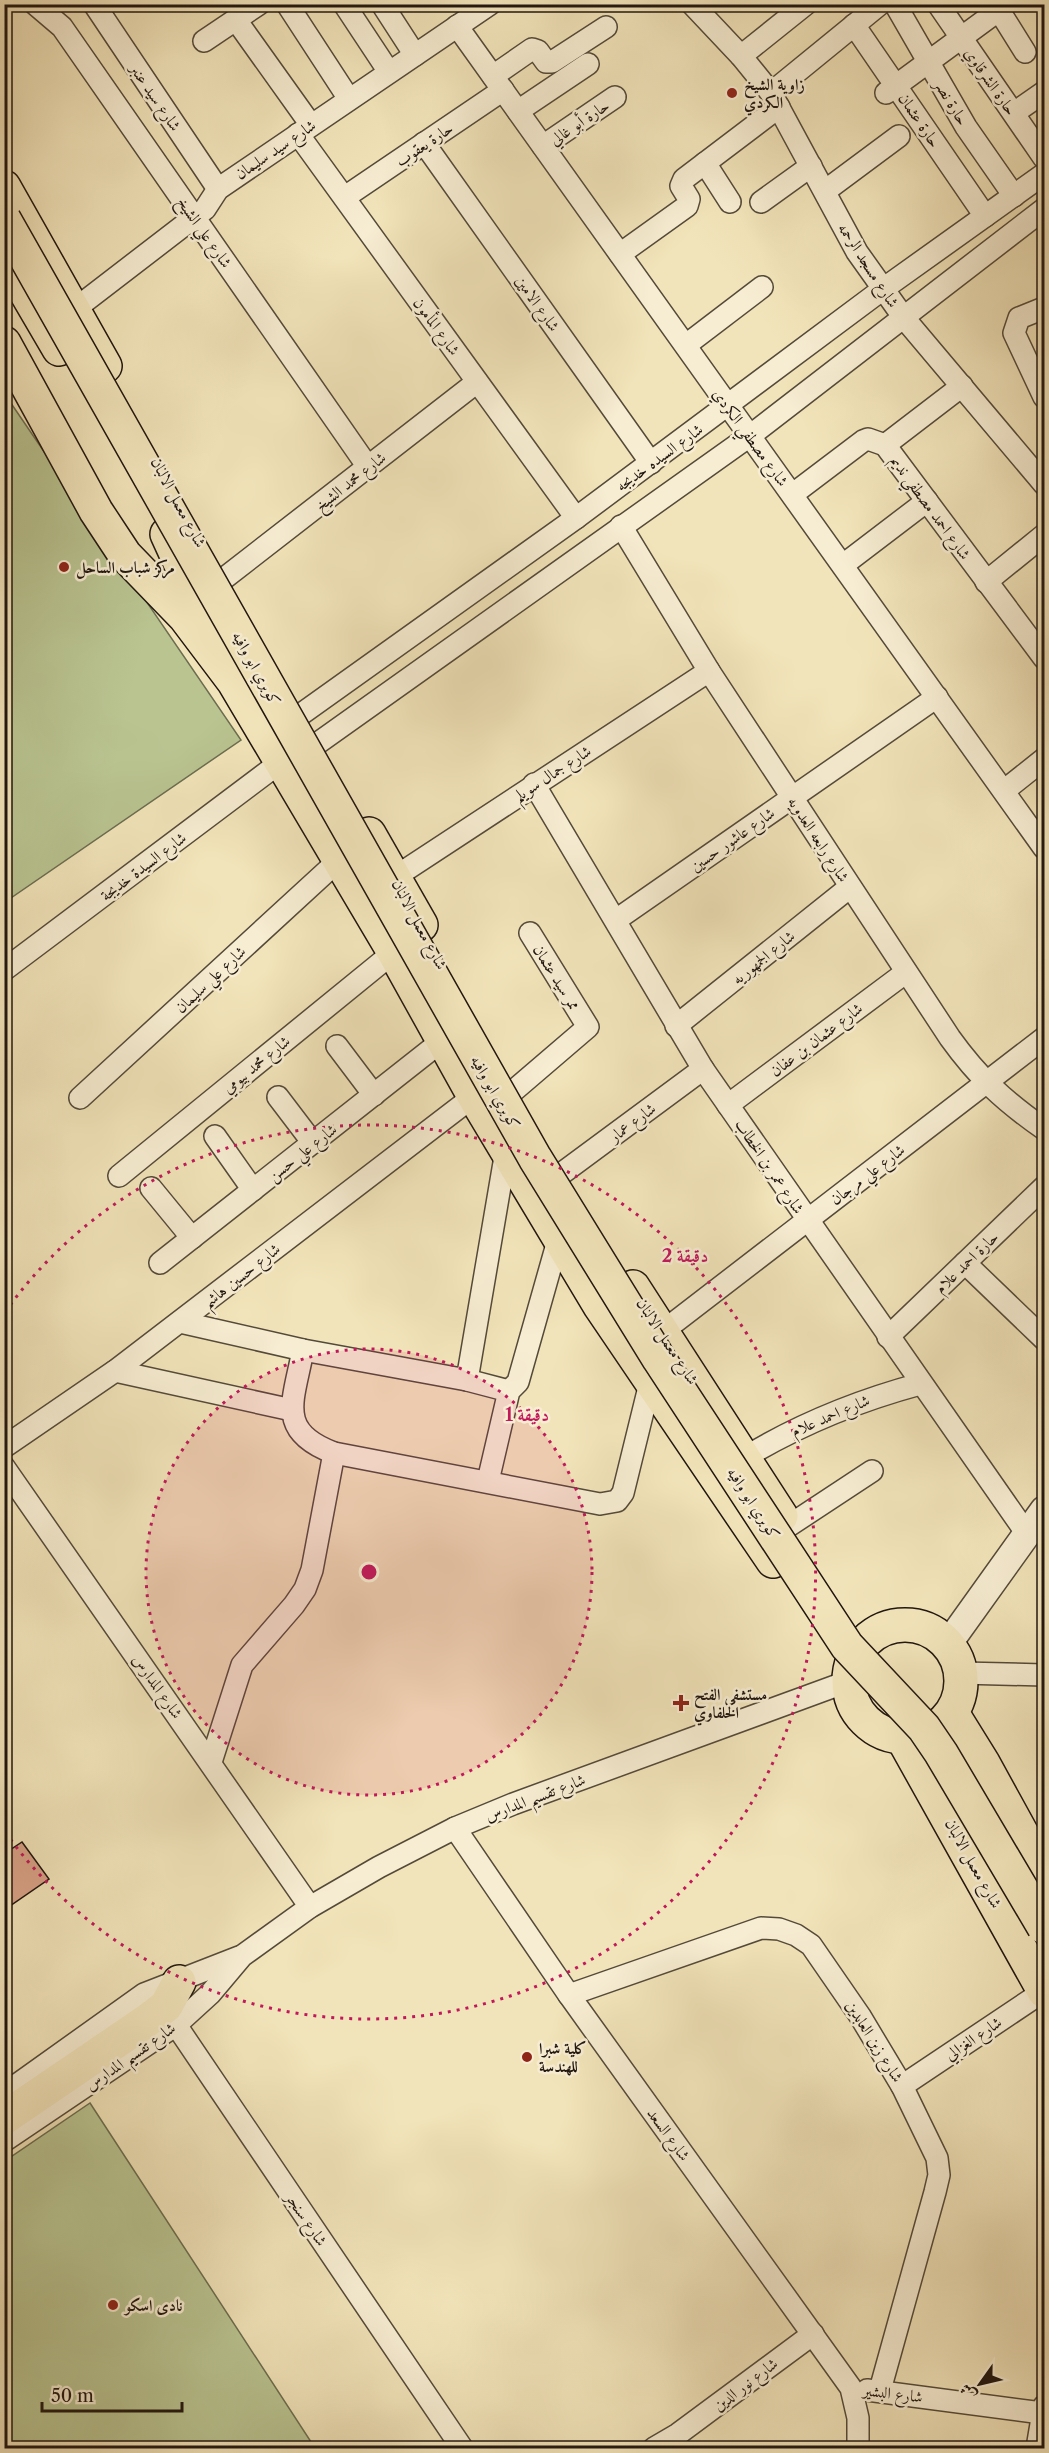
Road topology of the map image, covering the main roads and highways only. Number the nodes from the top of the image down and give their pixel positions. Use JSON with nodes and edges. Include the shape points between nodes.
{"nodes":[{"id":1,"x":4,"y":187,"type":"edge"},
{"id":2,"x":4,"y":219,"type":"edge"},
{"id":3,"x":4,"y":255,"type":"edge"},
{"id":4,"x":72,"y":322,"type":"junction"},
{"id":5,"x":4,"y":343,"type":"edge"},
{"id":6,"x":216,"y":570,"type":"junction"},
{"id":7,"x":234,"y":682,"type":"junction"},
{"id":8,"x":358,"y":816,"type":"junction"},
{"id":9,"x":333,"y":848,"type":"junction"},
{"id":10,"x":853,"y":1666,"type":"junction"},
{"id":11,"x":952,"y":1713,"type":"junction"},
{"id":12,"x":902,"y":1737,"type":"junction"},
{"id":13,"x":1044,"y":1874,"type":"edge"},
{"id":14,"x":1044,"y":1927,"type":"edge"},
{"id":15,"x":179,"y":1982,"type":"road end"},
{"id":16,"x":1044,"y":1991,"type":"edge"},
{"id":17,"x":4,"y":2118,"type":"edge"}],
"edges":[{"from":1,"to":4,"type":"main road","name":"شارع معمل الالبان"},
{"from":2,"to":4,"type":"main road","name":"كوبري ابو وافيه","bridge":true},
{"from":3,"to":7,"type":"main road","name":"كوبري ابو وافيه","via":[[167,535]]},
{"from":4,"to":6,"type":"main road","name":"شارع معمل الالبان"},
{"from":4,"to":6,"type":"main road"},
{"from":4,"to":14,"type":"main road","name":"كوبري ابو وافيه","bridge":true,"via":[[534,1158],[659,1359],[847,1646],[935,1744]]},
{"from":5,"to":7,"type":"main road","via":[[96,511],[125,555],[185,617]]},
{"from":6,"to":8,"type":"main road","name":"شارع معمل الالبان"},
{"from":7,"to":9,"type":"main road"},
{"from":8,"to":9,"type":"main road"},
{"from":8,"to":10,"type":"main road","name":"شارع معمل الالبان","via":[[511,1093],[787,1527]]},
{"from":9,"to":10,"type":"main road","via":[[506,1151],[650,1383]]},
{"from":10,"to":11,"type":"main road","via":[[876,1633],[904,1625],[923,1628],[954,1659],[961,1690]]},
{"from":10,"to":12,"type":"main road","via":[[853,1702],[864,1719],[881,1732]]},
{"from":11,"to":12,"type":"main road","via":[[923,1735]]},
{"from":11,"to":13,"type":"main road"},
{"from":12,"to":16,"type":"main road","name":"شارع معمل الالبان"},
{"from":15,"to":17,"type":"main road","via":[[160,2024]]}]}
